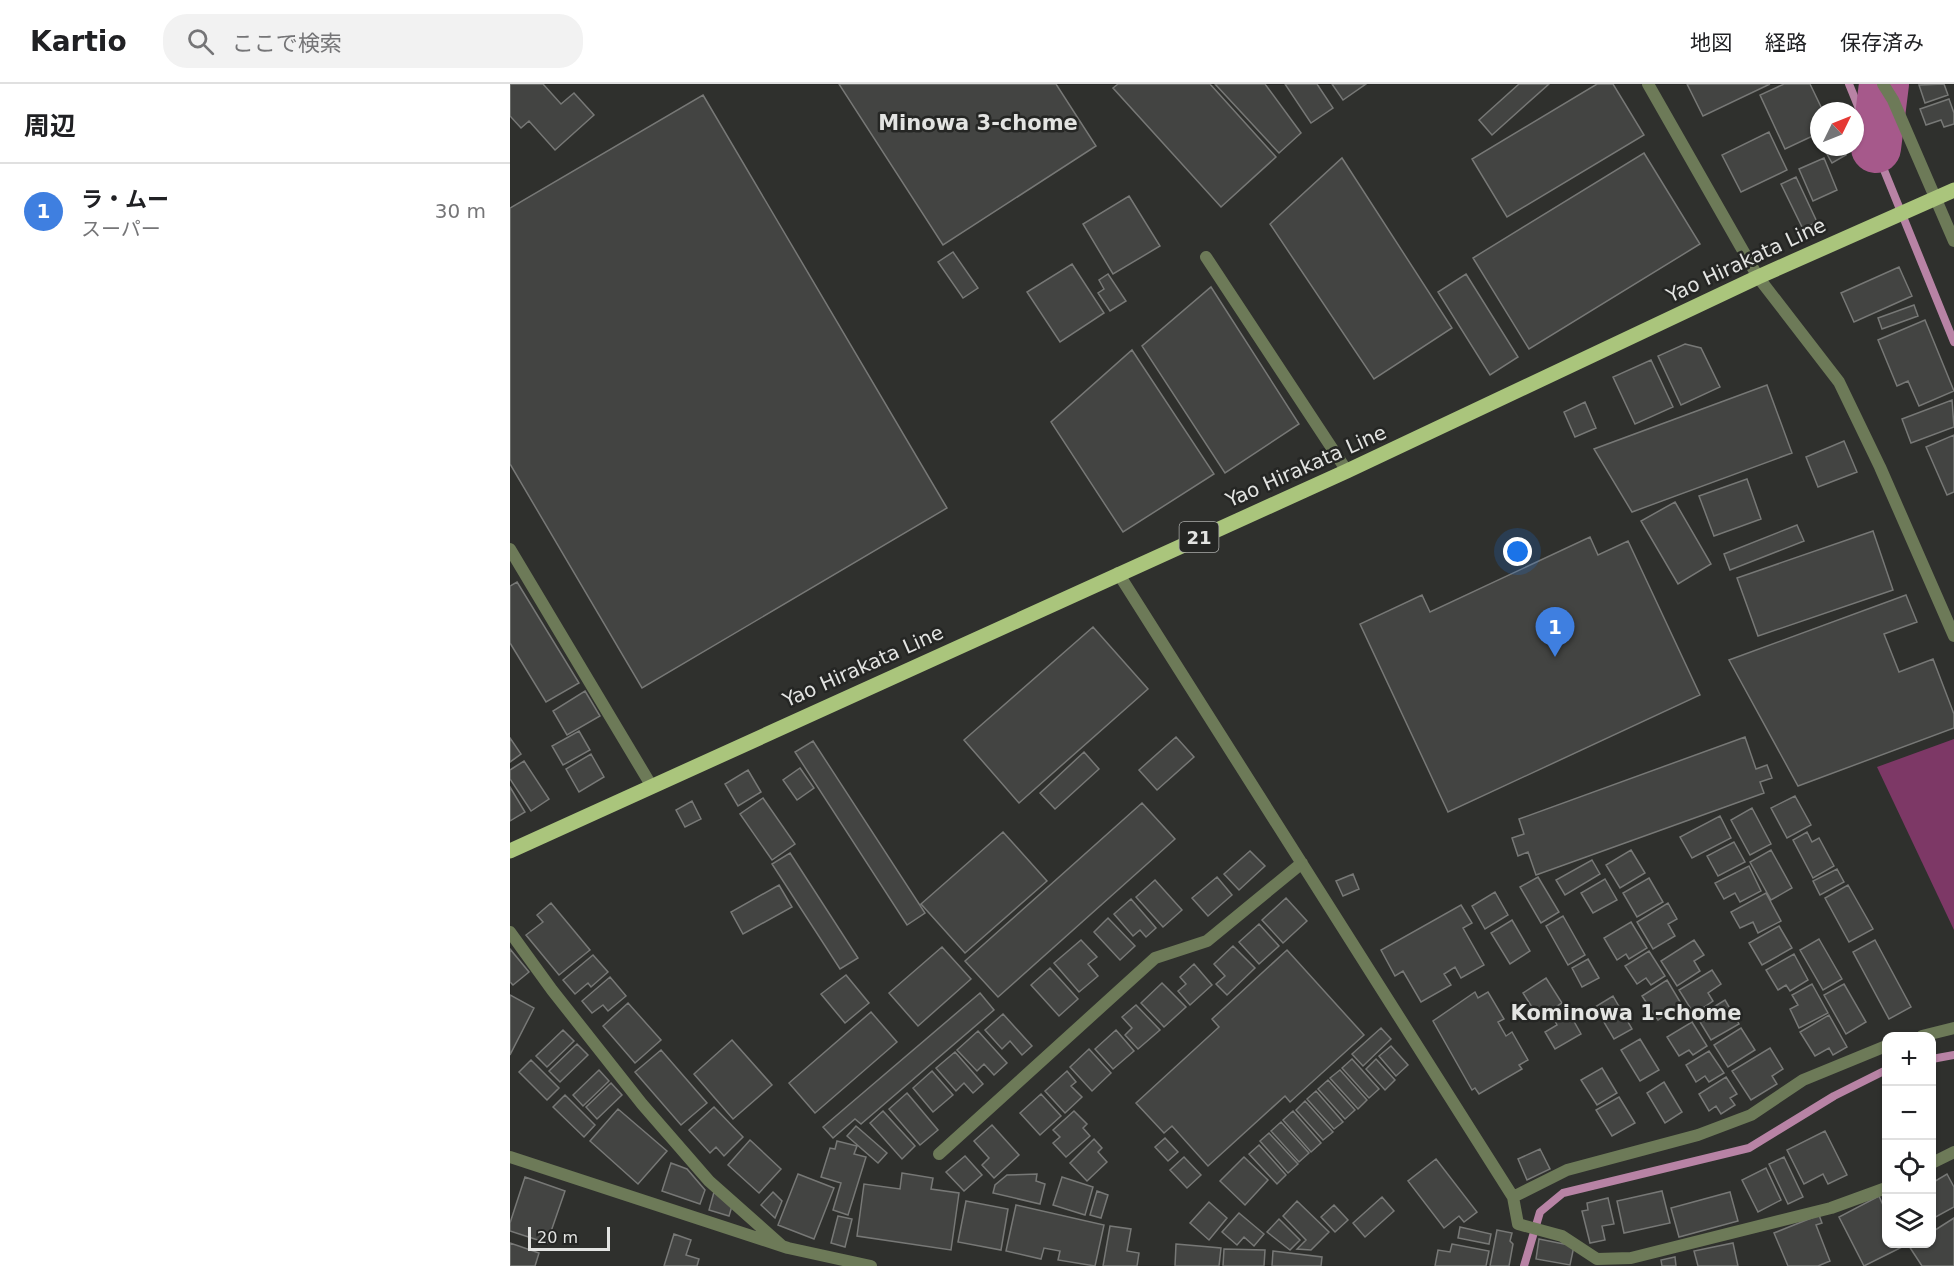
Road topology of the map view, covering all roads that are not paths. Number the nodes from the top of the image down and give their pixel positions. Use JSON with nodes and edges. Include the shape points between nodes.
{"nodes":[{"id":1,"x":1648,"y":84,"type":"edge"},
{"id":2,"x":1883,"y":84,"type":"edge"},
{"id":3,"x":1954,"y":190,"type":"edge"},
{"id":4,"x":1929,"y":201,"type":"junction"},
{"id":5,"x":1954,"y":241,"type":"edge"},
{"id":6,"x":1206,"y":257,"type":"dead end"},
{"id":7,"x":1758,"y":277,"type":"junction"},
{"id":8,"x":1347,"y":471,"type":"junction"},
{"id":9,"x":510,"y":549,"type":"edge"},
{"id":10,"x":1118,"y":573,"type":"junction"},
{"id":11,"x":1954,"y":636,"type":"edge"},
{"id":12,"x":651,"y":785,"type":"junction"},
{"id":13,"x":510,"y":851,"type":"edge"},
{"id":14,"x":1302,"y":863,"type":"junction"},
{"id":15,"x":510,"y":932,"type":"edge"},
{"id":16,"x":1954,"y":1028,"type":"edge"},
{"id":17,"x":1936,"y":1032,"type":"edge"},
{"id":18,"x":1882,"y":1048,"type":"edge"},
{"id":19,"x":1954,"y":1152,"type":"edge"},
{"id":20,"x":939,"y":1154,"type":"dead end"},
{"id":21,"x":510,"y":1157,"type":"edge"},
{"id":22,"x":1936,"y":1161,"type":"edge"},
{"id":23,"x":1882,"y":1190,"type":"edge"},
{"id":24,"x":1513,"y":1197,"type":"junction"},
{"id":25,"x":781,"y":1245,"type":"junction"},
{"id":26,"x":871,"y":1266,"type":"edge"}],
"edges":[{"from":1,"to":7,"type":"street"},
{"from":2,"to":4,"type":"street","via":[[1893,100]]},
{"from":3,"to":4,"type":"main road","name":"Yao Hirakata Line","number":"21"},
{"from":4,"to":5,"type":"street"},
{"from":4,"to":7,"type":"main road","name":"Yao Hirakata Line","number":"21"},
{"from":6,"to":8,"type":"street"},
{"from":7,"to":8,"type":"main road","name":"Yao Hirakata Line","number":"21"},
{"from":7,"to":11,"type":"street","via":[[1839,382]]},
{"from":8,"to":10,"type":"main road","name":"Yao Hirakata Line","number":"21"},
{"from":9,"to":12,"type":"street"},
{"from":10,"to":12,"type":"main road","name":"Yao Hirakata Line","number":"21"},
{"from":10,"to":14,"type":"street"},
{"from":12,"to":13,"type":"main road","name":"Yao Hirakata Line","number":"21"},
{"from":14,"to":20,"type":"street","via":[[1208,941],[1155,958]]},
{"from":14,"to":24,"type":"street"},
{"from":15,"to":25,"type":"street","via":[[664,1130],[709,1181]]},
{"from":16,"to":17,"type":"street"},
{"from":18,"to":24,"type":"street","via":[[1803,1080],[1751,1115],[1698,1135],[1567,1170]]},
{"from":19,"to":22,"type":"street"},
{"from":21,"to":25,"type":"street"},
{"from":23,"to":24,"type":"street","via":[[1831,1208],[1631,1258],[1597,1259],[1562,1236],[1518,1224]]},
{"from":25,"to":26,"type":"street"}]}
